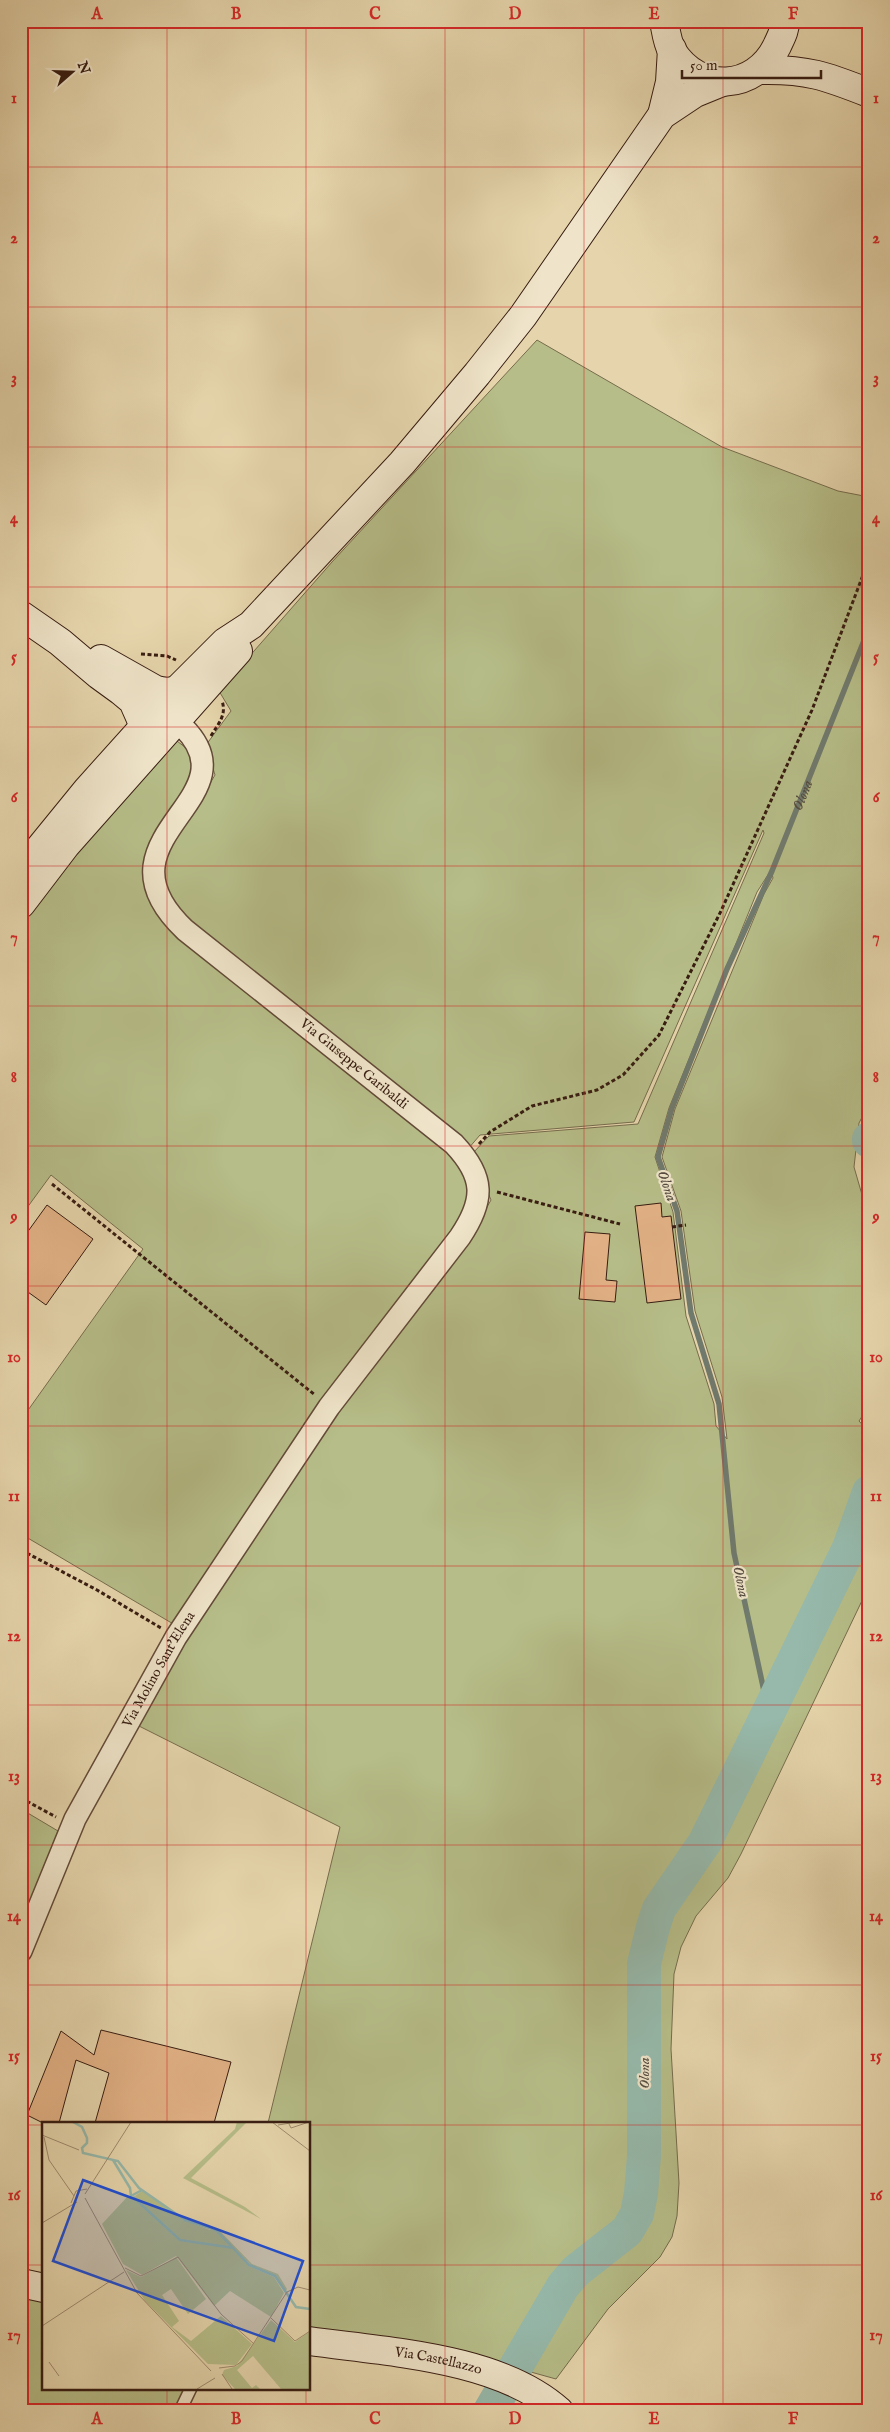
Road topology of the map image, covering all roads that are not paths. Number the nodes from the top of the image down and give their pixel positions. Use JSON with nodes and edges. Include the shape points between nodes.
{"nodes":[{"id":1,"x":664,"y":21,"type":"edge"},
{"id":2,"x":785,"y":26,"type":"edge"},
{"id":3,"x":672,"y":49,"type":"junction"},
{"id":4,"x":761,"y":70,"type":"junction"},
{"id":5,"x":822,"y":75,"type":"junction"},
{"id":6,"x":722,"y":82,"type":"junction"},
{"id":7,"x":869,"y":93,"type":"edge"},
{"id":8,"x":662,"y":115,"type":"junction"},
{"id":9,"x":21,"y":615,"type":"edge"},
{"id":10,"x":251,"y":625,"type":"junction"},
{"id":11,"x":60,"y":642,"type":"junction"},
{"id":12,"x":166,"y":694,"type":"junction"},
{"id":13,"x":144,"y":726,"type":"junction"},
{"id":14,"x":183,"y":727,"type":"dead end"},
{"id":15,"x":21,"y":871,"type":"edge"},
{"id":16,"x":21,"y":898,"type":"edge"},
{"id":17,"x":21,"y":904,"type":"edge"},
{"id":18,"x":329,"y":1407,"type":"joint"},
{"id":19,"x":21,"y":1950,"type":"edge"},
{"id":20,"x":21,"y":2283,"type":"edge"},
{"id":21,"x":42,"y":2288,"type":"edge"},
{"id":22,"x":310,"y":2341,"type":"edge"},
{"id":23,"x":190,"y":2390,"type":"edge"},
{"id":24,"x":180,"y":2411,"type":"edge"},
{"id":25,"x":559,"y":2411,"type":"edge"}],
"edges":[{"from":1,"to":3,"type":"street"},
{"from":2,"to":4,"type":"street","via":[[773,54]]},
{"from":2,"to":5,"type":"street","via":[[800,52]]},
{"from":3,"to":6,"type":"street","via":[[697,75]]},
{"from":3,"to":8,"type":"street","via":[[670,82]]},
{"from":4,"to":5,"type":"street","via":[[804,71]]},
{"from":4,"to":6,"type":"street"},
{"from":5,"to":7,"type":"street"},
{"from":6,"to":8,"type":"street","via":[[695,93]]},
{"from":8,"to":10,"type":"street","via":[[523,316],[477,374],[402,463]]},
{"from":9,"to":11,"type":"street"},
{"from":10,"to":12,"type":"street","via":[[225,642]]},
{"from":10,"to":17,"type":"street","via":[[238,652],[66,845]]},
{"from":11,"to":12,"type":"street"},
{"from":11,"to":13,"type":"street","via":[[133,701]]},
{"from":12,"to":13,"type":"street"},
{"from":12,"to":16,"type":"street","via":[[168,714],[51,846]]},
{"from":13,"to":15,"type":"street"},
{"from":14,"to":18,"type":"street","name":"Via Giuseppe Garibaldi","via":[[200,748],[204,767],[198,787],[161,842],[154,867],[156,888],[169,914],[454,1144],[473,1168],[479,1188],[475,1212],[460,1237]]},
{"from":18,"to":19,"type":"street","name":"Via Molino Sant'Elena","via":[[176,1637],[72,1826]]},
{"from":20,"to":21,"type":"street"},
{"from":22,"to":25,"type":"street","name":"Via Castellazzo","via":[[471,2367],[533,2391]]},
{"from":23,"to":24,"type":"lane"}]}
